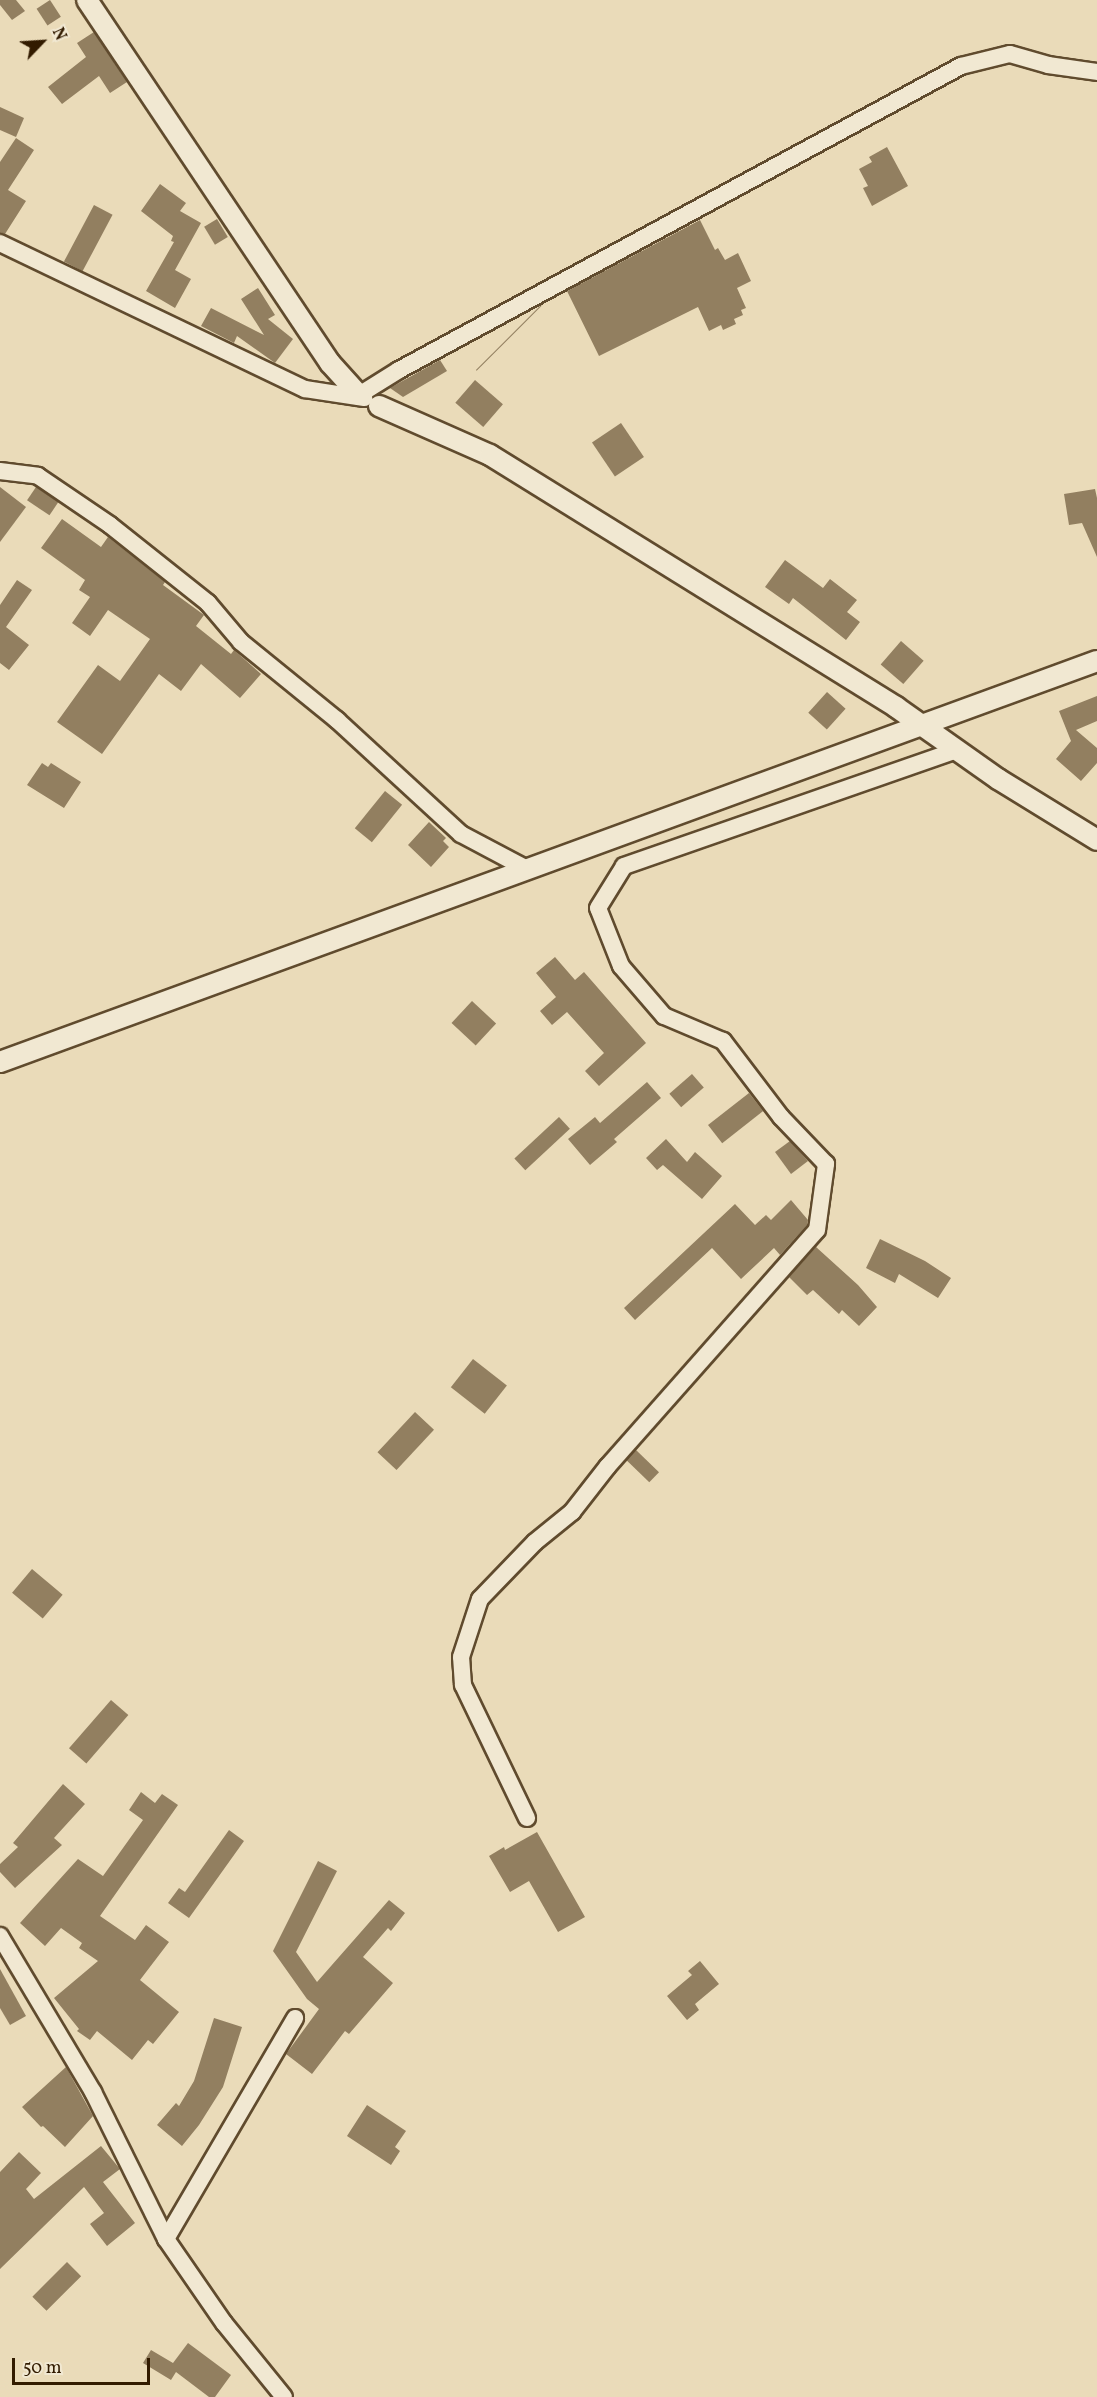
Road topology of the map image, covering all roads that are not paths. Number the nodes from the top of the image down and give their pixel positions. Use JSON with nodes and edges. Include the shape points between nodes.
{"nodes":[{"id":1,"x":87,"y":0,"type":"edge"},
{"id":2,"x":1097,"y":72,"type":"edge"},
{"id":3,"x":0,"y":243,"type":"edge"},
{"id":4,"x":359,"y":395,"type":"junction"},
{"id":5,"x":379,"y":406,"type":"joint"},
{"id":6,"x":0,"y":471,"type":"edge"},
{"id":7,"x":1097,"y":661,"type":"edge"},
{"id":8,"x":922,"y":726,"type":"junction"},
{"id":9,"x":957,"y":750,"type":"junction"},
{"id":10,"x":1097,"y":840,"type":"edge"},
{"id":11,"x":527,"y":869,"type":"junction"},
{"id":12,"x":0,"y":1062,"type":"edge"},
{"id":13,"x":527,"y":1818,"type":"dead end"},
{"id":14,"x":0,"y":1936,"type":"edge"},
{"id":15,"x":295,"y":2018,"type":"dead end"},
{"id":16,"x":166,"y":2239,"type":"junction"},
{"id":17,"x":284,"y":2397,"type":"edge"}],
"edges":[{"from":1,"to":4,"type":"street","via":[[330,363]]},
{"from":2,"to":4,"type":"street","via":[[1048,65],[1010,54],[961,66],[399,369]]},
{"from":3,"to":4,"type":"street","via":[[305,389]]},
{"from":4,"to":5,"type":"street"},
{"from":5,"to":8,"type":"street","via":[[490,456]]},
{"from":6,"to":11,"type":"street","via":[[38,476],[110,525],[208,603],[241,642],[337,720],[461,834]]},
{"from":7,"to":8,"type":"street"},
{"from":8,"to":9,"type":"street"},
{"from":8,"to":11,"type":"street"},
{"from":9,"to":10,"type":"street"},
{"from":9,"to":13,"type":"street","via":[[624,866],[598,908],[621,966],[664,1016],[723,1041],[781,1117],[826,1164],[817,1230],[572,1512],[535,1542],[480,1599],[461,1657],[463,1685]]},
{"from":11,"to":12,"type":"street"},
{"from":14,"to":16,"type":"street","via":[[93,2092]]},
{"from":15,"to":16,"type":"street"},
{"from":16,"to":17,"type":"street","via":[[224,2323]]}]}
